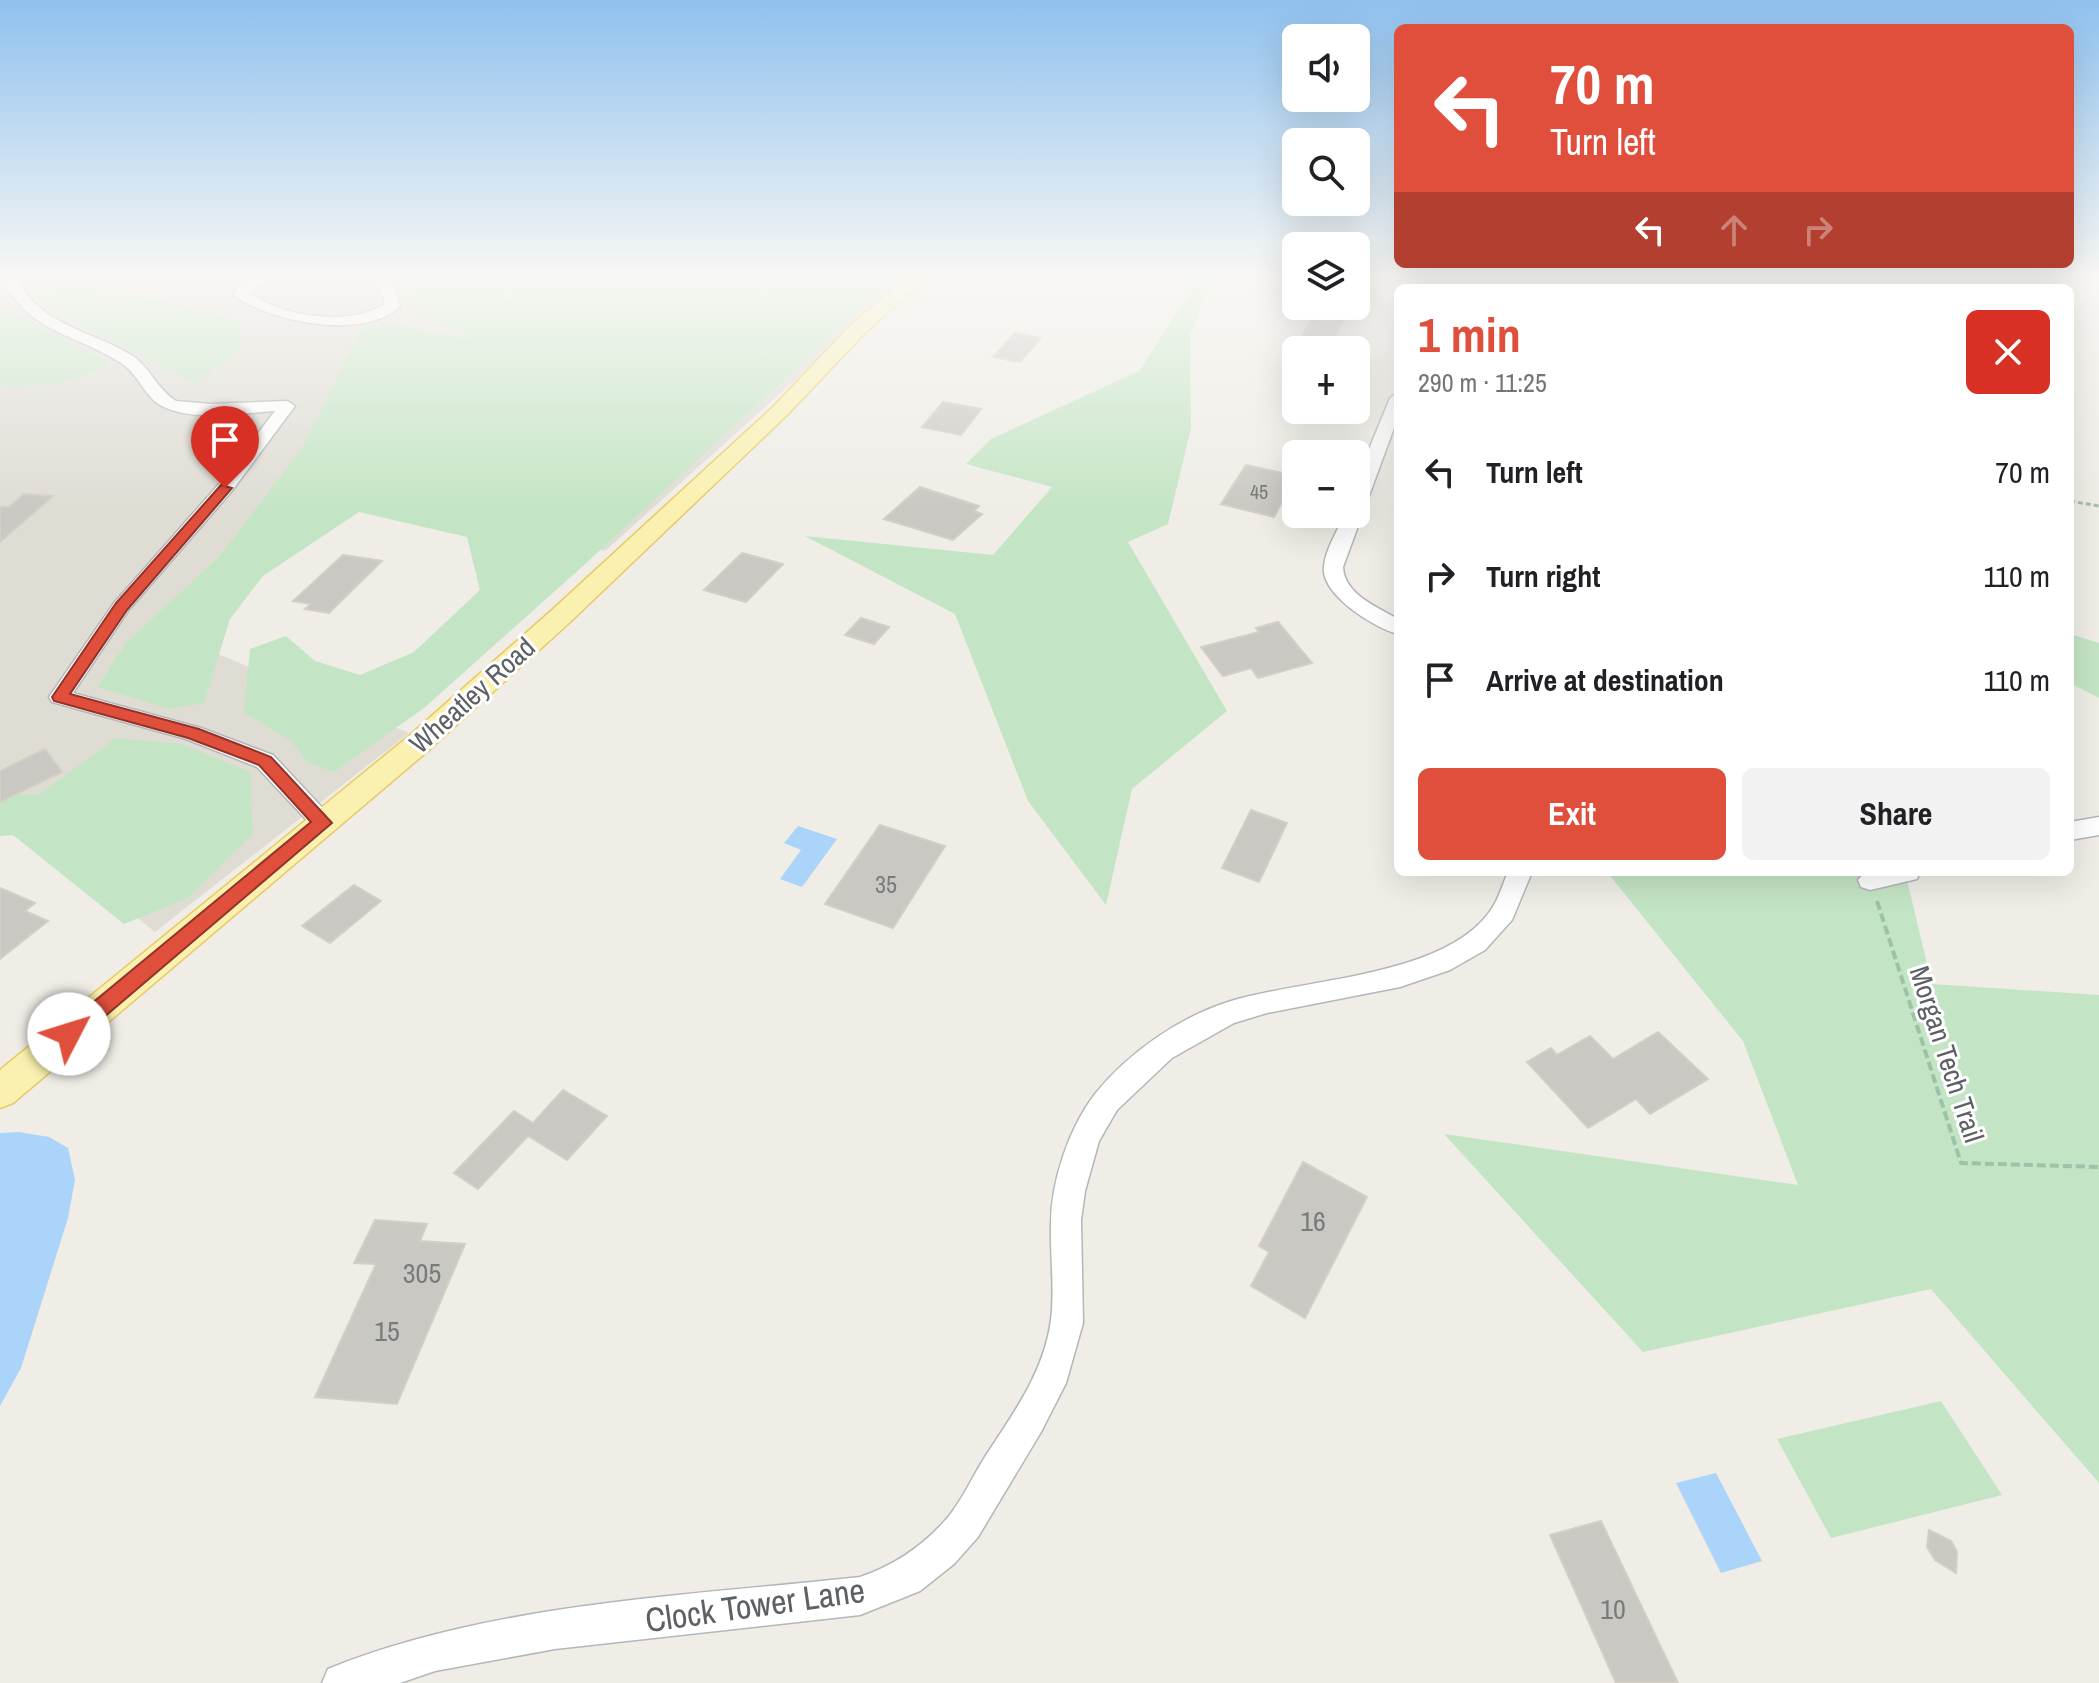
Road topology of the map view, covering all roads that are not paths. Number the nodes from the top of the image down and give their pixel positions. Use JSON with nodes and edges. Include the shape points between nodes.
{"nodes":[{"id":1,"x":112,"y":353,"type":"edge"},
{"id":2,"x":836,"y":353,"type":"edge"},
{"id":3,"x":1394,"y":407,"type":"edge"},
{"id":4,"x":1370,"y":464,"type":"edge"},
{"id":5,"x":1348,"y":528,"type":"edge"},
{"id":6,"x":1394,"y":626,"type":"edge"},
{"id":7,"x":323,"y":823,"type":"junction"},
{"id":8,"x":2099,"y":826,"type":"edge"},
{"id":9,"x":2074,"y":830,"type":"edge"},
{"id":10,"x":1519,"y":876,"type":"edge"},
{"id":11,"x":1889,"y":876,"type":"edge"},
{"id":12,"x":1870,"y":880,"type":"road end"},
{"id":13,"x":0,"y":1092,"type":"edge"},
{"id":14,"x":342,"y":1683,"type":"edge"}],
"edges":[{"from":1,"to":7,"type":"street","via":[[130,361],[169,404],[287,406],[225,488],[121,607],[60,697],[193,733],[265,761]]},
{"from":2,"to":7,"type":"main road","name":"Wheatley Road","via":[[560,617]]},
{"from":3,"to":4,"type":"street"},
{"from":5,"to":6,"type":"street","via":[[1332,569],[1336,585]]},
{"from":7,"to":13,"type":"main road","name":"Wheatley Road"},
{"from":8,"to":9,"type":"street"},
{"from":10,"to":14,"type":"street","name":"Clock Tower Lane","via":[[1506,912],[1493,930],[1458,955],[1413,973],[1227,1013],[1148,1060],[1105,1103],[1081,1150],[1066,1216],[1067,1326],[1044,1397],[959,1532],[902,1580],[860,1596],[555,1630],[435,1652]]},
{"from":11,"to":12,"type":"street"}]}
